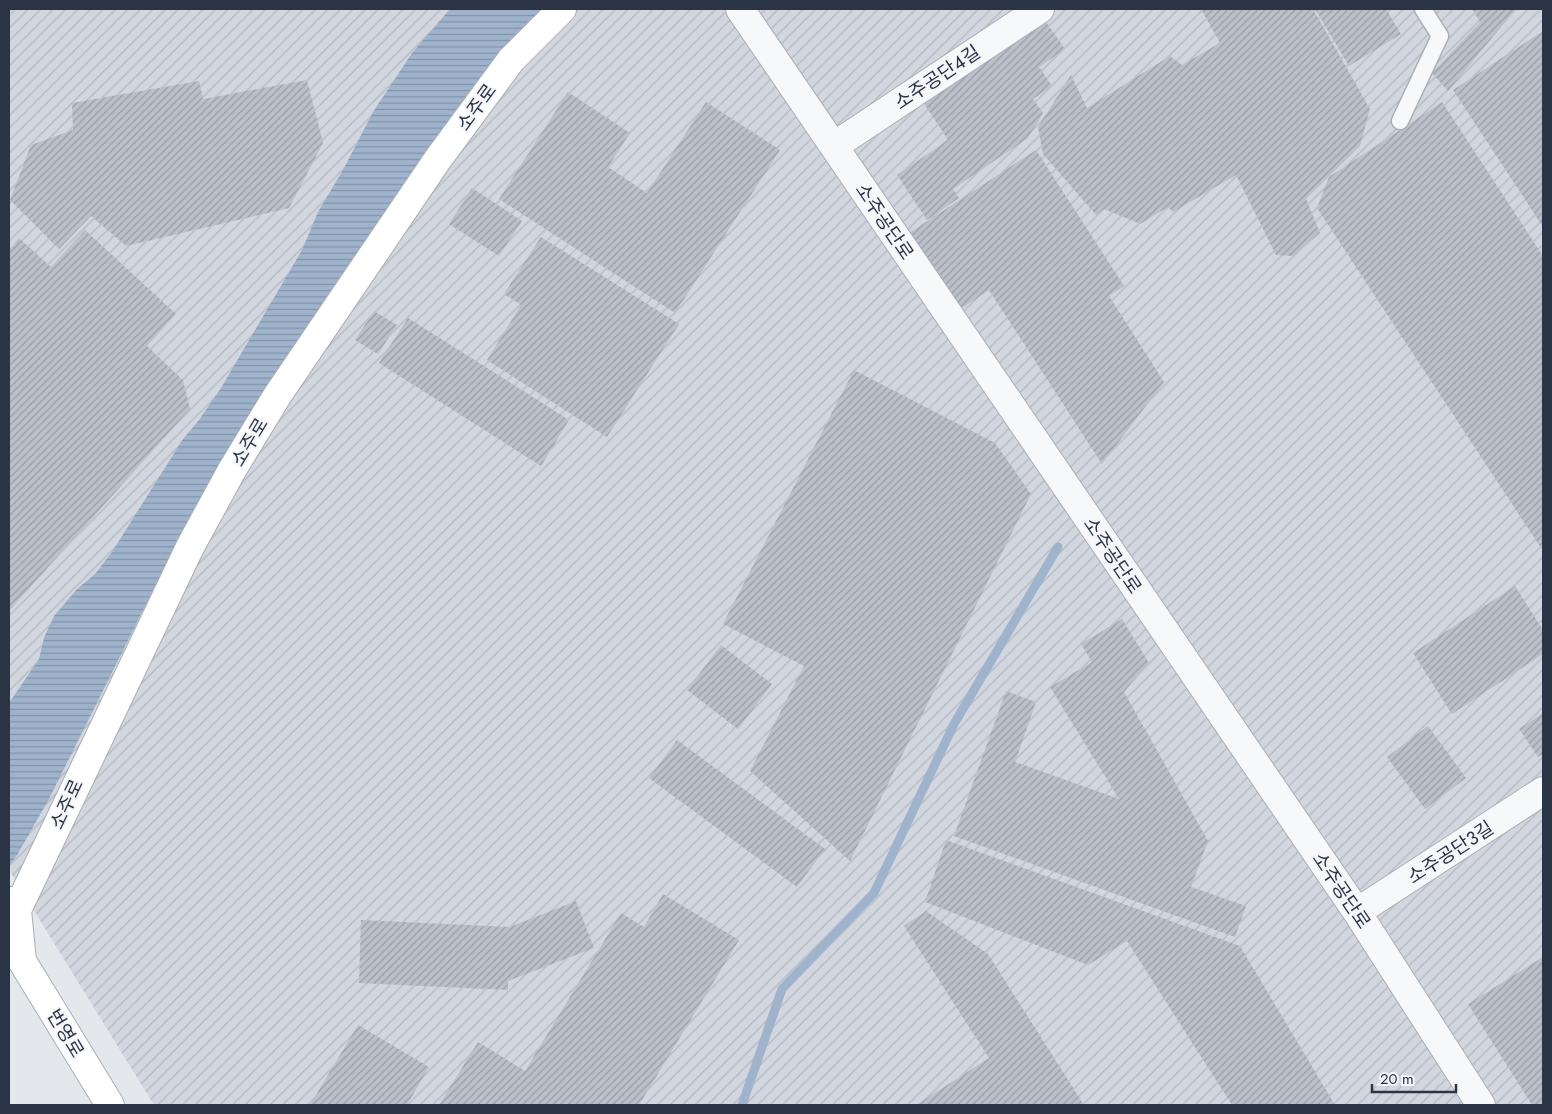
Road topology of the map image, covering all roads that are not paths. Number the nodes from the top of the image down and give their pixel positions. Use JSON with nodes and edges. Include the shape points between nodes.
{"nodes":[{"id":1,"x":562,"y":9,"type":"edge"},
{"id":2,"x":740,"y":9,"type":"edge"},
{"id":3,"x":1040,"y":9,"type":"edge"},
{"id":4,"x":1423,"y":9,"type":"edge"},
{"id":5,"x":1400,"y":121,"type":"dead end"},
{"id":6,"x":834,"y":146,"type":"junction"},
{"id":7,"x":1543,"y":791,"type":"edge"},
{"id":8,"x":11,"y":910,"type":"edge"},
{"id":9,"x":1357,"y":912,"type":"junction"},
{"id":10,"x":15,"y":959,"type":"edge"},
{"id":11,"x":110,"y":1105,"type":"edge"},
{"id":12,"x":1481,"y":1105,"type":"edge"}],
"edges":[{"from":1,"to":8,"type":"street","name":"소주로","via":[[511,60],[438,160],[277,396],[190,547]]},
{"from":2,"to":6,"type":"street","name":"소주공단로"},
{"from":3,"to":6,"type":"street","name":"소주공단4길"},
{"from":4,"to":5,"type":"lane","via":[[1440,36]]},
{"from":6,"to":9,"type":"street","name":"소주공단로"},
{"from":7,"to":9,"type":"street","name":"소주공단3길"},
{"from":8,"to":10,"type":"street","name":"번영로"},
{"from":9,"to":12,"type":"street","name":"소주공단로"},
{"from":10,"to":11,"type":"street","name":"번영로"}]}
